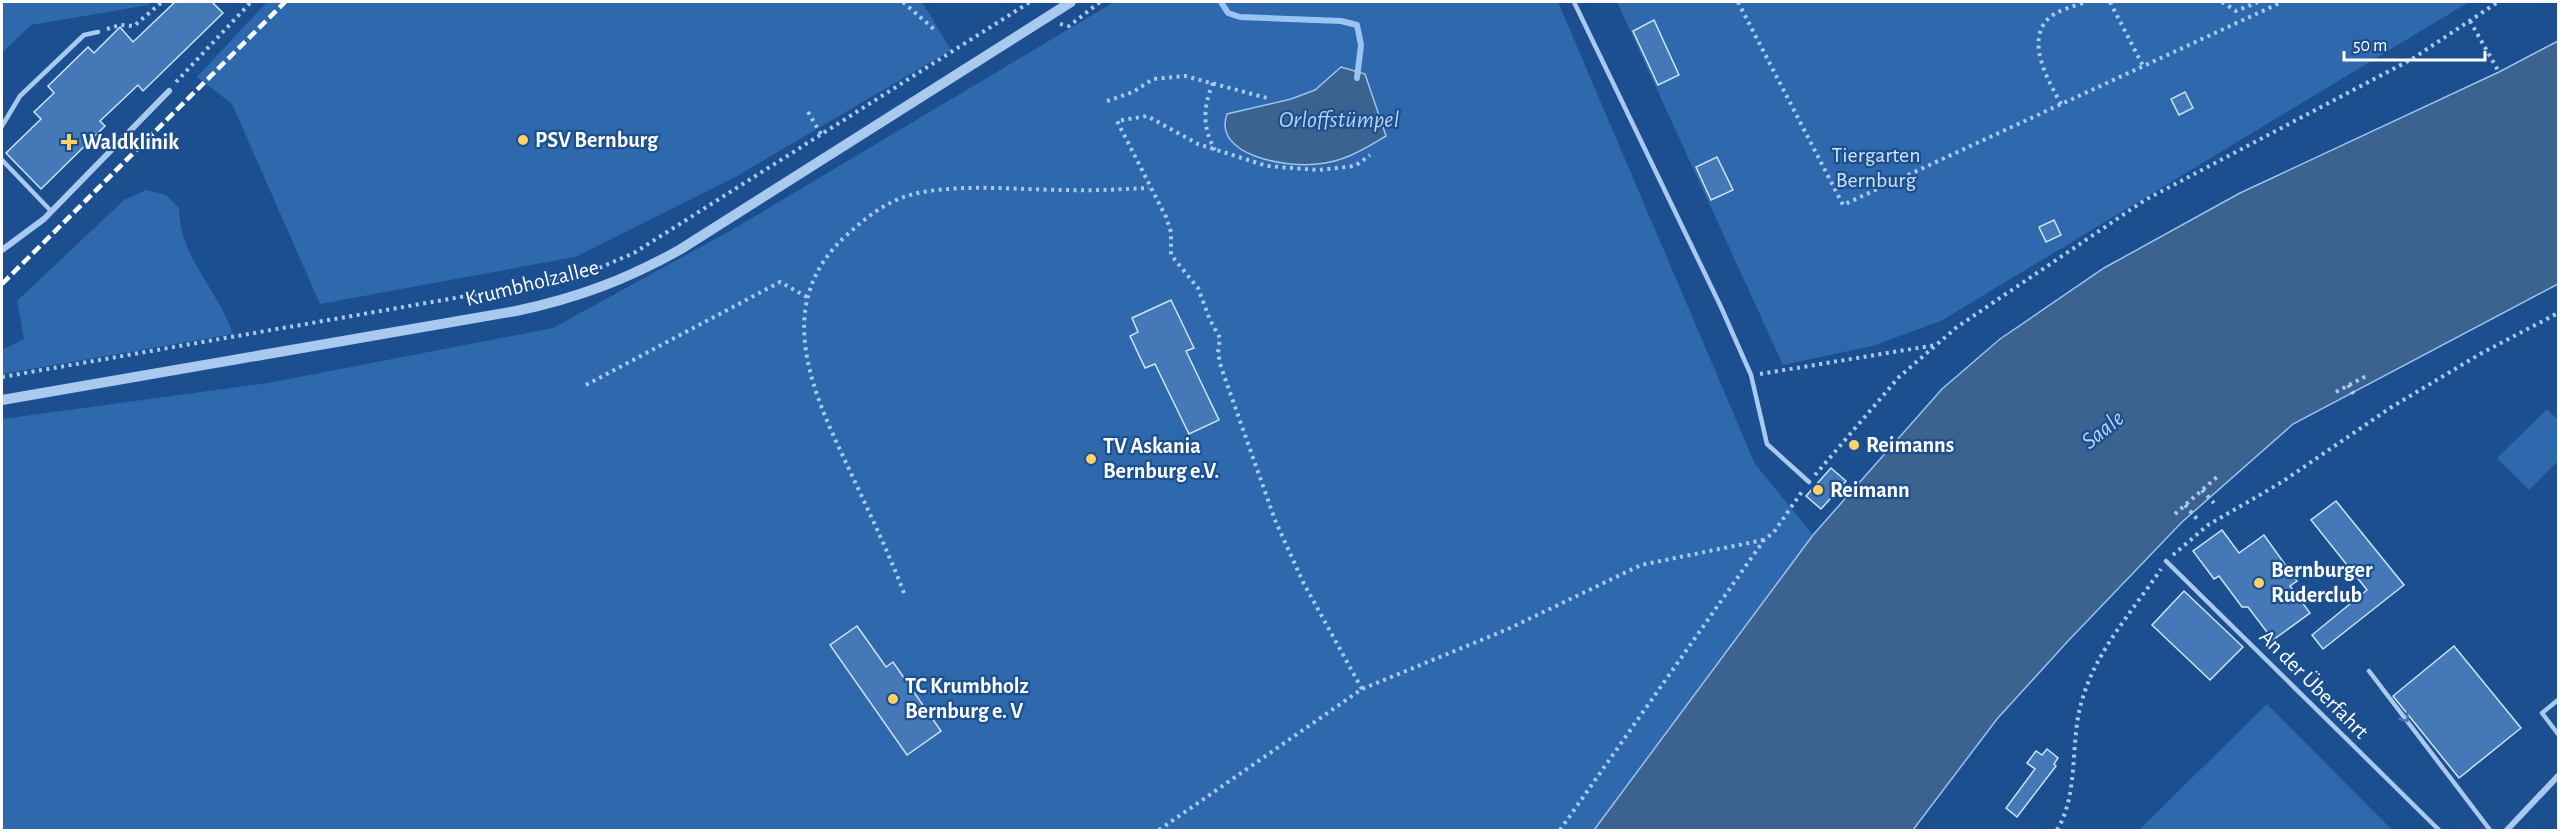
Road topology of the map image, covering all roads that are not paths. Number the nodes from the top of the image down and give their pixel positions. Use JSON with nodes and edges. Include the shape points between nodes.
{"nodes":[{"id":1,"x":1071,"y":2,"type":"edge"},
{"id":2,"x":1574,"y":2,"type":"edge"},
{"id":3,"x":98,"y":32,"type":"road end"},
{"id":4,"x":169,"y":91,"type":"road end"},
{"id":5,"x":2,"y":126,"type":"edge"},
{"id":6,"x":2,"y":160,"type":"edge"},
{"id":7,"x":51,"y":211,"type":"junction"},
{"id":8,"x":2,"y":250,"type":"edge"},
{"id":9,"x":2,"y":400,"type":"edge"},
{"id":10,"x":1809,"y":482,"type":"road end"},
{"id":11,"x":2166,"y":561,"type":"road end"},
{"id":12,"x":2369,"y":671,"type":"dead end"},
{"id":13,"x":2559,"y":700,"type":"edge"},
{"id":14,"x":2559,"y":734,"type":"edge"},
{"id":15,"x":2559,"y":776,"type":"edge"},
{"id":16,"x":2439,"y":831,"type":"edge"},
{"id":17,"x":2490,"y":831,"type":"edge"},
{"id":18,"x":2507,"y":831,"type":"edge"}],
"edges":[{"from":1,"to":9,"type":"street","name":"Krumbholzallee","via":[[681,249],[595,291],[516,311]]},
{"from":2,"to":10,"type":"lane","via":[[1751,375],[1767,444]]},
{"from":3,"to":5,"type":"lane","via":[[84,35],[20,96]]},
{"from":4,"to":7,"type":"street"},
{"from":6,"to":7,"type":"lane"},
{"from":7,"to":8,"type":"street"},
{"from":11,"to":16,"type":"lane","name":"An der Überfahrt"},
{"from":12,"to":17,"type":"lane","one_way":true},
{"from":13,"to":14,"type":"lane","via":[[2542,713]]},
{"from":15,"to":18,"type":"street"}]}
